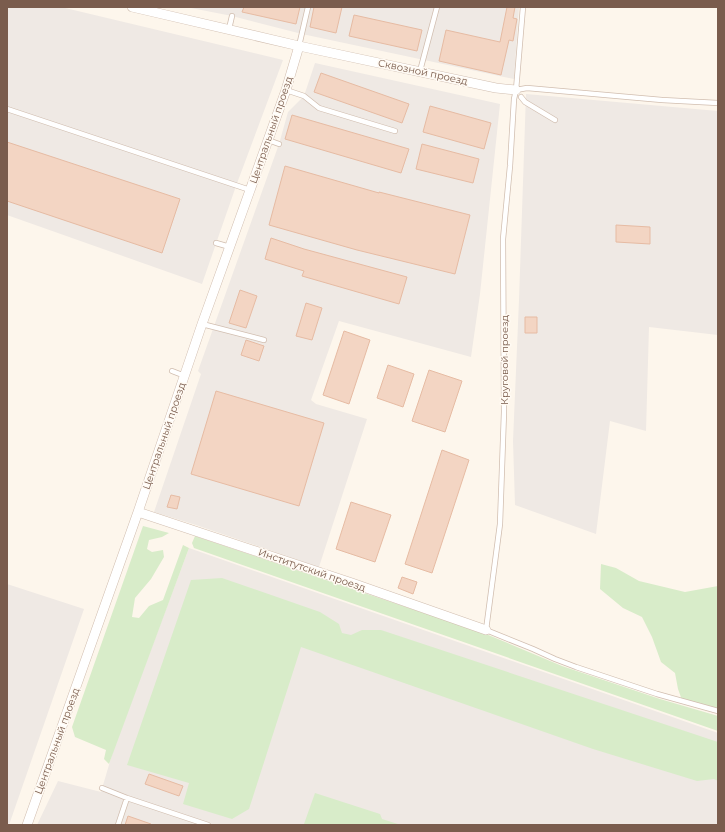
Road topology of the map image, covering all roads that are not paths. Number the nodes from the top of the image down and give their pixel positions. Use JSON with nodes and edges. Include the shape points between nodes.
{"nodes":[{"id":1,"x":132,"y":7,"type":"edge"},
{"id":2,"x":308,"y":7,"type":"edge"},
{"id":3,"x":437,"y":7,"type":"edge"},
{"id":4,"x":523,"y":7,"type":"edge"},
{"id":5,"x":162,"y":10,"type":"edge"},
{"id":6,"x":232,"y":16,"type":"dead end"},
{"id":7,"x":229,"y":29,"type":"junction"},
{"id":8,"x":300,"y":46,"type":"junction"},
{"id":9,"x":420,"y":71,"type":"junction"},
{"id":10,"x":286,"y":90,"type":"junction"},
{"id":11,"x":519,"y":94,"type":"junction"},
{"id":12,"x":718,"y":103,"type":"edge"},
{"id":13,"x":7,"y":109,"type":"edge"},
{"id":14,"x":555,"y":120,"type":"dead end"},
{"id":15,"x":395,"y":132,"type":"dead end"},
{"id":16,"x":268,"y":140,"type":"junction"},
{"id":17,"x":279,"y":144,"type":"dead end"},
{"id":18,"x":250,"y":190,"type":"junction"},
{"id":19,"x":216,"y":243,"type":"dead end"},
{"id":20,"x":230,"y":247,"type":"junction"},
{"id":21,"x":202,"y":324,"type":"junction"},
{"id":22,"x":264,"y":340,"type":"dead end"},
{"id":23,"x":172,"y":371,"type":"dead end"},
{"id":24,"x":185,"y":376,"type":"junction"},
{"id":25,"x":138,"y":512,"type":"junction"},
{"id":26,"x":486,"y":630,"type":"junction"},
{"id":27,"x":718,"y":711,"type":"edge"},
{"id":28,"x":102,"y":788,"type":"dead end"},
{"id":29,"x":127,"y":798,"type":"junction"},
{"id":30,"x":27,"y":825,"type":"edge"},
{"id":31,"x":118,"y":825,"type":"edge"},
{"id":32,"x":208,"y":825,"type":"edge"}],
"edges":[{"from":1,"to":5,"type":"street","name":"Сквозной проезд"},
{"from":2,"to":8,"type":"lane"},
{"from":3,"to":9,"type":"lane"},
{"from":4,"to":11,"type":"lane","name":"Круговой проезд"},
{"from":5,"to":7,"type":"street","name":"Сквозной проезд"},
{"from":6,"to":7,"type":"lane"},
{"from":7,"to":8,"type":"street","name":"Сквозной проезд"},
{"from":8,"to":9,"type":"street","name":"Сквозной проезд"},
{"from":8,"to":10,"type":"street","name":"Центральный проезд"},
{"from":9,"to":11,"type":"street","name":"Сквозной проезд"},
{"from":10,"to":15,"type":"lane","via":[[304,96],[319,108]]},
{"from":10,"to":16,"type":"street","name":"Центральный проезд"},
{"from":11,"to":12,"type":"lane","name":"Сквозной проезд","via":[[527,88]]},
{"from":11,"to":14,"type":"lane","via":[[525,102]]},
{"from":11,"to":26,"type":"lane","name":"Круговой проезд","via":[[514,99],[503,239],[504,412],[500,524]]},
{"from":13,"to":18,"type":"lane"},
{"from":16,"to":17,"type":"lane"},
{"from":16,"to":18,"type":"street","name":"Центральный проезд"},
{"from":18,"to":20,"type":"street","name":"Центральный проезд"},
{"from":19,"to":20,"type":"lane"},
{"from":20,"to":21,"type":"street","name":"Центральный проезд"},
{"from":21,"to":22,"type":"lane"},
{"from":21,"to":24,"type":"street","name":"Центральный проезд"},
{"from":23,"to":24,"type":"lane"},
{"from":24,"to":25,"type":"street","name":"Центральный проезд"},
{"from":25,"to":26,"type":"street","name":"Институтский проезд","via":[[353,582]]},
{"from":25,"to":30,"type":"street","name":"Центральный проезд"},
{"from":26,"to":27,"type":"lane","via":[[576,667]]},
{"from":28,"to":29,"type":"lane"},
{"from":29,"to":31,"type":"lane"},
{"from":29,"to":32,"type":"lane"}]}
